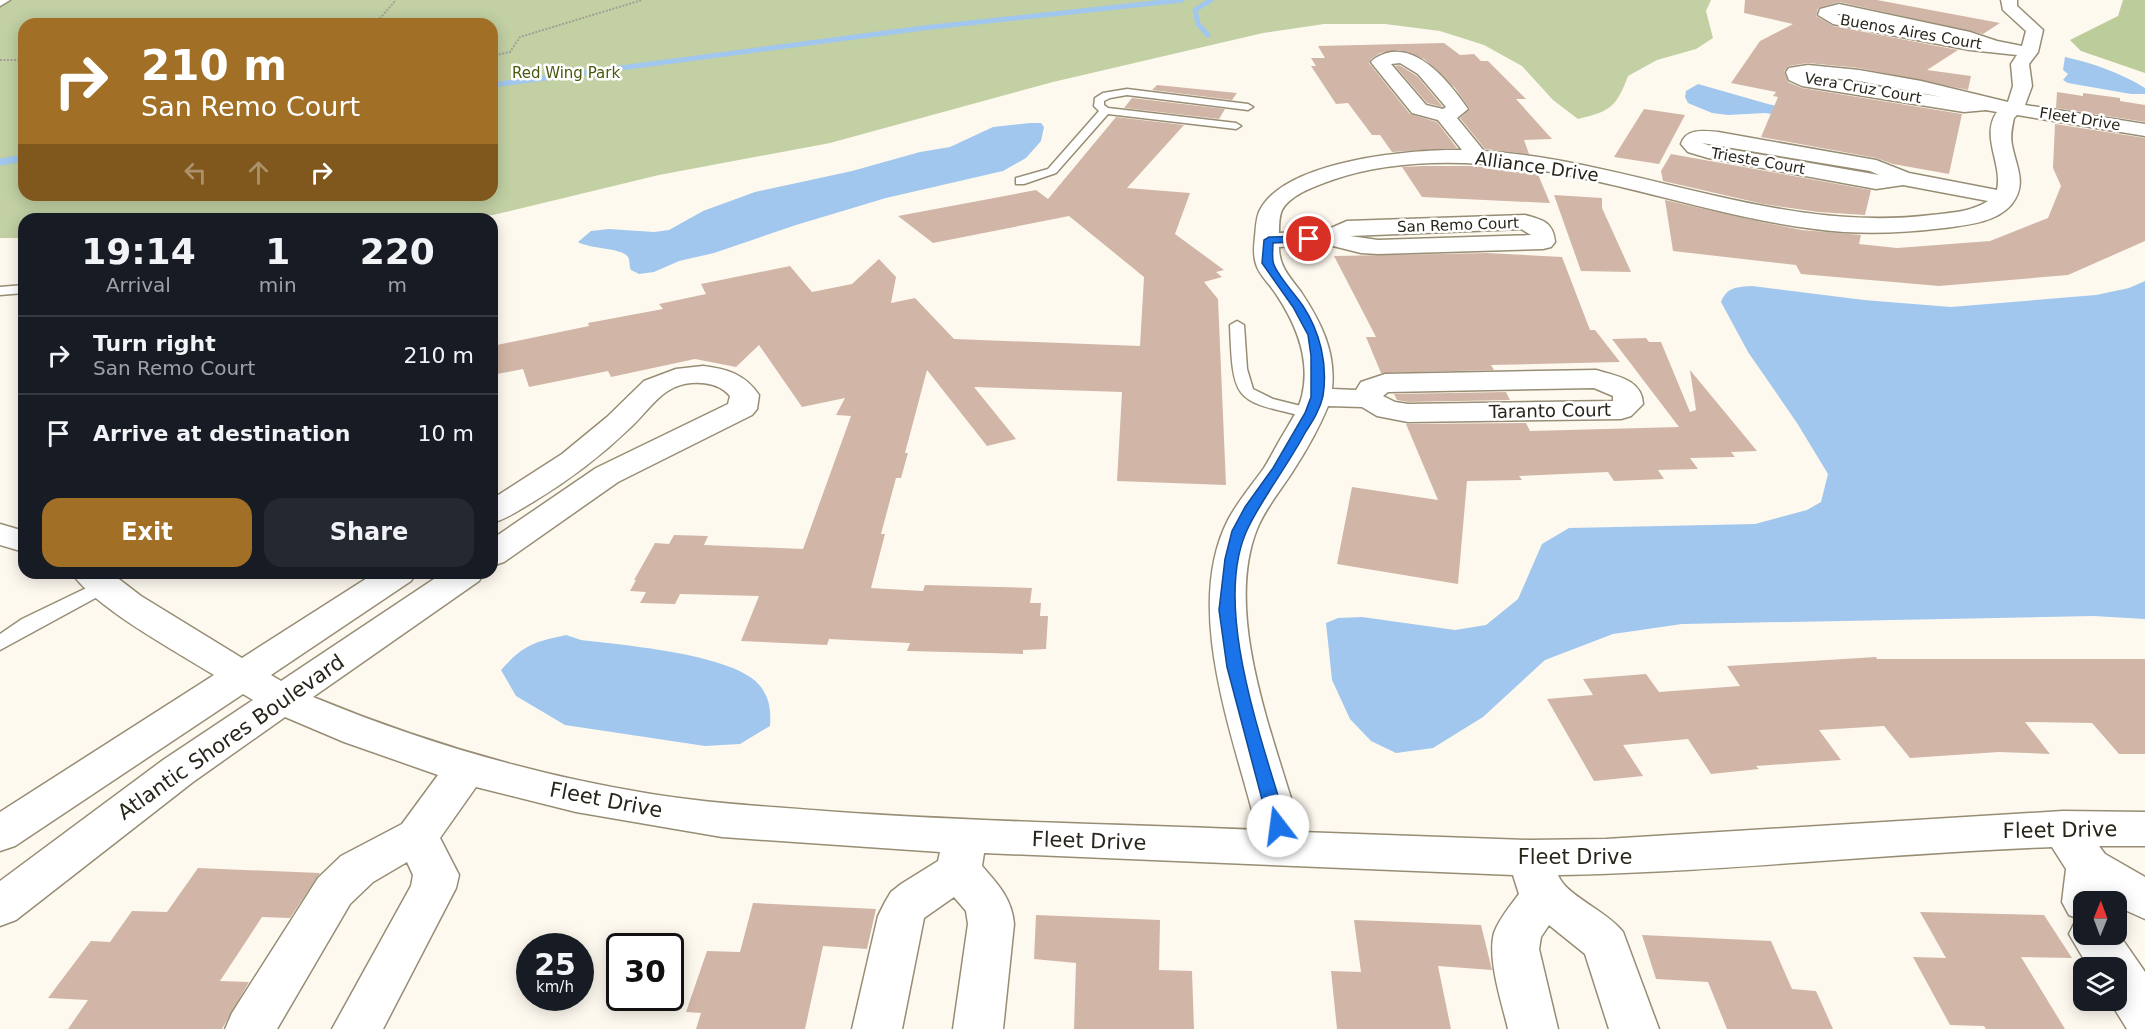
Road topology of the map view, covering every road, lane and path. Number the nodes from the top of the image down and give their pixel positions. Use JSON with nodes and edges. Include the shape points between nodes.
{"nodes":[{"id":1,"x":396,"y":0,"type":"edge"},
{"id":2,"x":642,"y":0,"type":"edge"},
{"id":3,"x":2009,"y":0,"type":"edge"},
{"id":4,"x":380,"y":18,"type":"edge"},
{"id":5,"x":1993,"y":46,"type":"junction"},
{"id":6,"x":2029,"y":52,"type":"junction"},
{"id":7,"x":498,"y":56,"type":"edge"},
{"id":8,"x":0,"y":60,"type":"edge"},
{"id":9,"x":18,"y":60,"type":"edge"},
{"id":10,"x":1986,"y":104,"type":"junction"},
{"id":11,"x":1248,"y":107,"type":"dead end"},
{"id":12,"x":2015,"y":108,"type":"junction"},
{"id":13,"x":1105,"y":111,"type":"junction"},
{"id":14,"x":1445,"y":116,"type":"dead end"},
{"id":15,"x":1236,"y":126,"type":"dead end"},
{"id":16,"x":2145,"y":130,"type":"edge"},
{"id":17,"x":1478,"y":157,"type":"junction"},
{"id":18,"x":1903,"y":178,"type":"junction"},
{"id":19,"x":1020,"y":181,"type":"dead end"},
{"id":20,"x":2004,"y":198,"type":"junction"},
{"id":21,"x":1329,"y":238,"type":"junction"},
{"id":22,"x":1269,"y":240,"type":"junction"},
{"id":23,"x":18,"y":290,"type":"edge"},
{"id":24,"x":0,"y":291,"type":"edge"},
{"id":25,"x":1237,"y":325,"type":"dead end"},
{"id":26,"x":1368,"y":399,"type":"junction"},
{"id":27,"x":1314,"y":405,"type":"junction"},
{"id":28,"x":498,"y":509,"type":"edge"},
{"id":29,"x":0,"y":534,"type":"edge"},
{"id":30,"x":18,"y":540,"type":"edge"},
{"id":31,"x":498,"y":551,"type":"edge"},
{"id":32,"x":97,"y":579,"type":"edge"},
{"id":33,"x":390,"y":579,"type":"edge"},
{"id":34,"x":458,"y":579,"type":"edge"},
{"id":35,"x":0,"y":643,"type":"edge"},
{"id":36,"x":242,"y":675,"type":"junction"},
{"id":37,"x":282,"y":700,"type":"junction"},
{"id":38,"x":466,"y":769,"type":"junction"},
{"id":39,"x":2063,"y":828,"type":"junction"},
{"id":40,"x":2145,"y":829,"type":"edge"},
{"id":41,"x":0,"y":834,"type":"edge"},
{"id":42,"x":417,"y":836,"type":"junction"},
{"id":43,"x":1284,"y":849,"type":"junction"},
{"id":44,"x":961,"y":854,"type":"junction"},
{"id":45,"x":1536,"y":878,"type":"junction"},
{"id":46,"x":2086,"y":891,"type":"edge"},
{"id":47,"x":2127,"y":897,"type":"edge"},
{"id":48,"x":2145,"y":900,"type":"edge"},
{"id":49,"x":0,"y":907,"type":"edge"},
{"id":50,"x":2127,"y":986,"type":"edge"},
{"id":51,"x":2145,"y":1013,"type":"edge"},
{"id":52,"x":250,"y":1029,"type":"edge"},
{"id":53,"x":357,"y":1029,"type":"edge"},
{"id":54,"x":877,"y":1029,"type":"edge"},
{"id":55,"x":978,"y":1029,"type":"edge"},
{"id":56,"x":1533,"y":1029,"type":"edge"},
{"id":57,"x":1634,"y":1029,"type":"edge"}],
"edges":[{"from":1,"to":4,"type":"path"},
{"from":2,"to":7,"type":"path","via":[[520,37],[514,49]]},
{"from":3,"to":6,"type":"street","via":[[2008,6],[2035,30]]},
{"from":5,"to":5,"type":"street","name":"Buenos Aires Court","via":[[1970,37],[1839,9],[1826,12],[1833,19]]},
{"from":5,"to":6,"type":"street","name":"Buenos Aires Court"},
{"from":6,"to":12,"type":"street","via":[[2020,64],[2025,80]]},
{"from":8,"to":9,"type":"path"},
{"from":10,"to":10,"type":"street","name":"Vera Cruz Court","via":[[1961,93],[1845,74],[1802,69],[1795,72],[1802,80],[1964,106]]},
{"from":10,"to":12,"type":"street","name":"Vera Cruz Court"},
{"from":11,"to":13,"type":"lane","via":[[1127,92],[1099,100]]},
{"from":12,"to":16,"type":"street","name":"Fleet Drive"},
{"from":12,"to":20,"type":"street","via":[[2004,116],[2001,138],[2011,184]]},
{"from":13,"to":15,"type":"lane"},
{"from":13,"to":19,"type":"lane","via":[[1052,171]]},
{"from":14,"to":17,"type":"street"},
{"from":17,"to":20,"type":"street","name":"Alliance Drive","via":[[1584,171],[1744,212],[1839,224],[1941,222],[1994,209]]},
{"from":17,"to":22,"type":"street","name":"Alliance Drive","via":[[1391,161],[1342,170],[1300,186],[1272,209],[1266,228]]},
{"from":18,"to":18,"type":"street","name":"Trieste Court","via":[[1876,166],[1718,138],[1700,137],[1691,144],[1708,152],[1876,182]]},
{"from":18,"to":20,"type":"street","name":"Trieste Court"},
{"from":21,"to":21,"type":"street","name":"San Remo Court","via":[[1378,247],[1543,242],[1542,230],[1525,222],[1347,228]]},
{"from":21,"to":22,"type":"street","name":"San Remo Court"},
{"from":22,"to":27,"type":"street","name":"Alliance Drive","via":[[1267,263],[1313,335],[1317,356]]},
{"from":23,"to":24,"type":"lane"},
{"from":25,"to":27,"type":"lane","via":[[1240,384],[1247,394],[1257,401]]},
{"from":26,"to":26,"type":"street","name":"Taranto Court","via":[[1387,410],[1408,413],[1621,410],[1628,404],[1628,393],[1596,379],[1408,382],[1371,388]]},
{"from":26,"to":27,"type":"street","name":"Taranto Court"},
{"from":27,"to":43,"type":"street","via":[[1239,531],[1226,610],[1234,667]]},
{"from":28,"to":31,"type":"street","via":[[571,462],[632,411],[655,386],[697,374],[722,377],[740,385],[745,395],[742,409],[607,475]]},
{"from":29,"to":30,"type":"street"},
{"from":32,"to":35,"type":"lane"},
{"from":32,"to":36,"type":"street","name":"Fleet Drive","via":[[128,604]]},
{"from":33,"to":36,"type":"street"},
{"from":34,"to":37,"type":"street","name":"Atlantic Shores Boulevard"},
{"from":36,"to":37,"type":"street","name":"Fleet Drive"},
{"from":36,"to":41,"type":"street"},
{"from":37,"to":38,"type":"street","name":"Fleet Drive","via":[[358,732]]},
{"from":37,"to":49,"type":"street","name":"Atlantic Shores Boulevard","via":[[178,771]]},
{"from":38,"to":42,"type":"street"},
{"from":38,"to":44,"type":"street","name":"Fleet Drive","via":[[651,810]]},
{"from":39,"to":40,"type":"street","name":"Fleet Drive"},
{"from":39,"to":45,"type":"street","name":"Fleet Drive","via":[[1612,858]]},
{"from":39,"to":46,"type":"street"},
{"from":42,"to":52,"type":"street","via":[[357,869],[334,891]]},
{"from":42,"to":53,"type":"street","via":[[436,875],[433,888]]},
{"from":43,"to":44,"type":"street","name":"Fleet Drive"},
{"from":43,"to":45,"type":"street","name":"Fleet Drive"},
{"from":44,"to":54,"type":"street","via":[[907,905]]},
{"from":44,"to":55,"type":"street","via":[[990,913]]},
{"from":45,"to":56,"type":"street","via":[[1515,938]]},
{"from":45,"to":57,"type":"street","via":[[1606,946]]},
{"from":47,"to":48,"type":"street"},
{"from":50,"to":51,"type":"street"}]}
